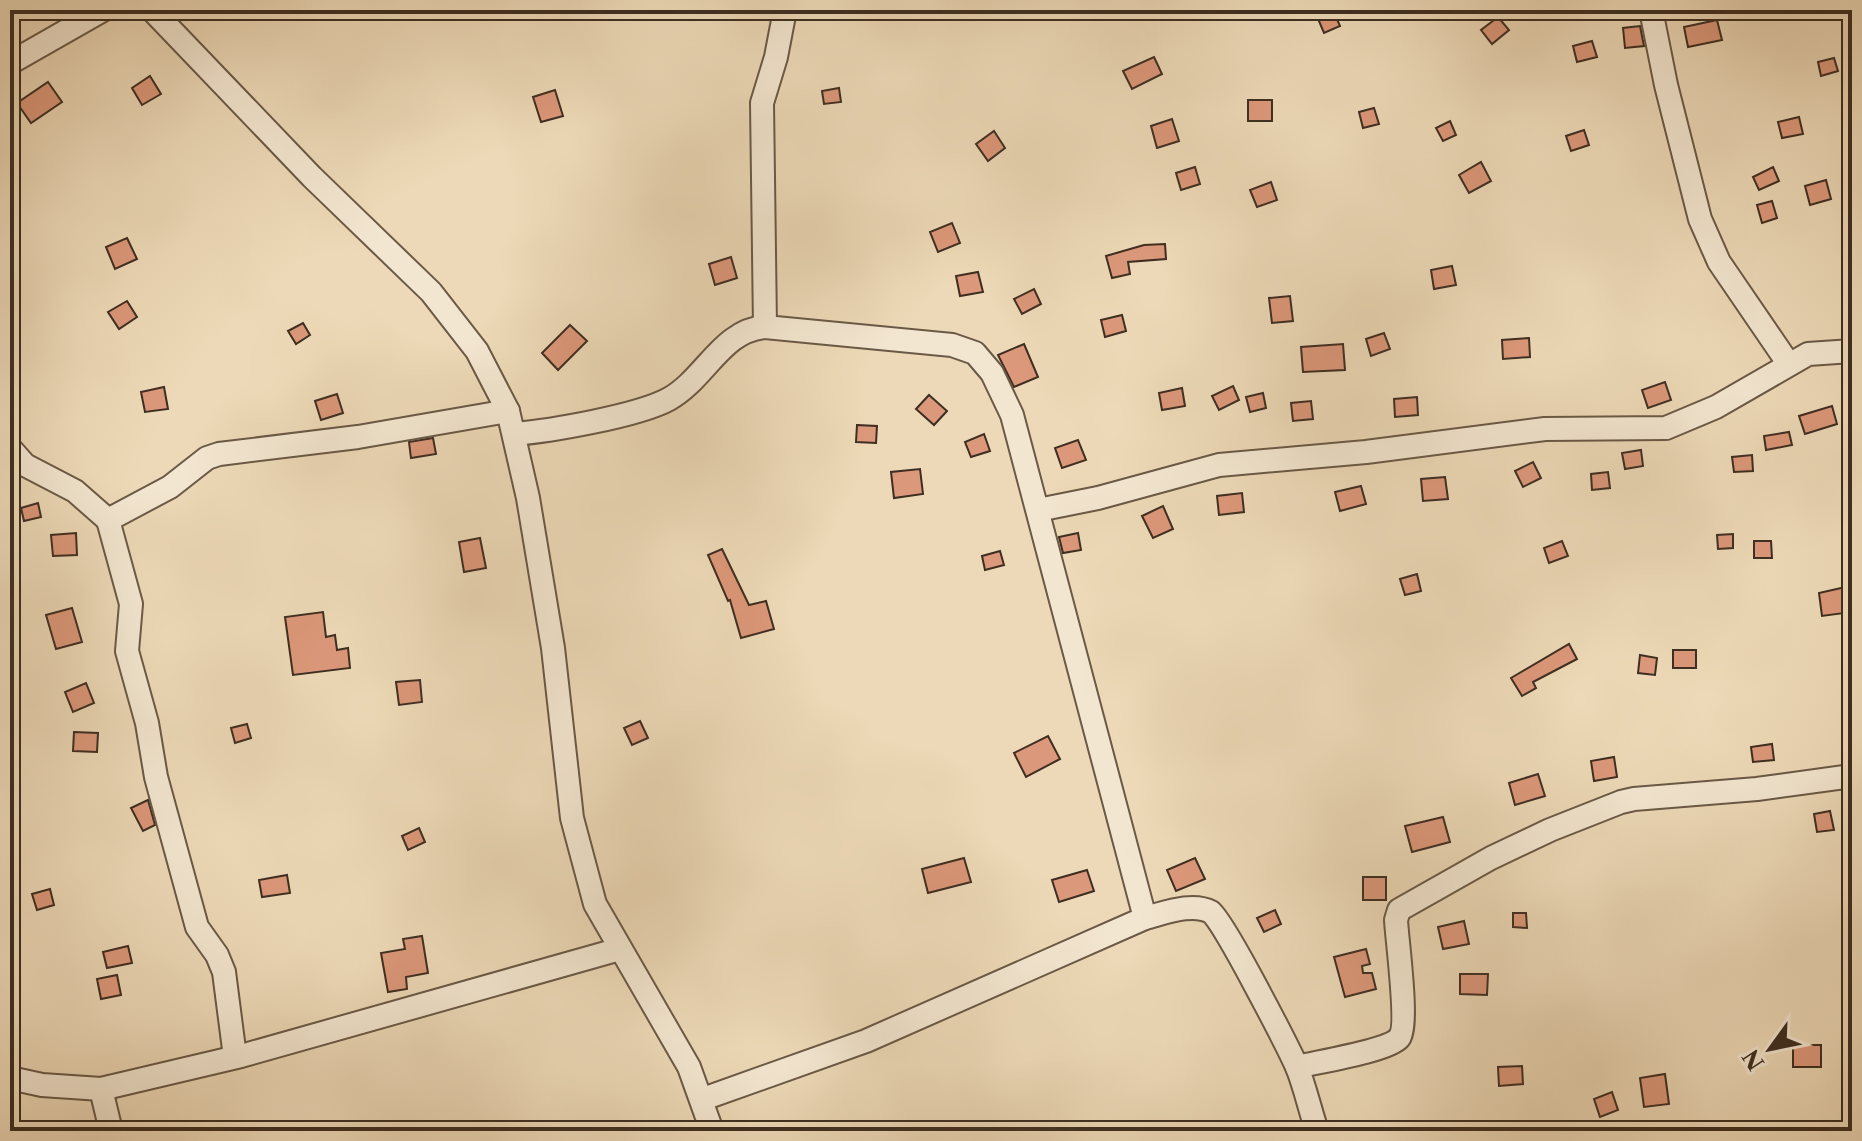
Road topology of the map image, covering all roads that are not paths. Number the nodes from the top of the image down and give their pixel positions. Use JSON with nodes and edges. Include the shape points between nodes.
{"nodes":[{"id":1,"x":103,"y":10,"type":"edge"},
{"id":2,"x":152,"y":10,"type":"edge"},
{"id":3,"x":785,"y":10,"type":"edge"},
{"id":4,"x":1651,"y":10,"type":"edge"},
{"id":5,"x":10,"y":63,"type":"edge"},
{"id":6,"x":765,"y":327,"type":"junction"},
{"id":7,"x":1852,"y":351,"type":"edge"},
{"id":8,"x":1788,"y":363,"type":"junction"},
{"id":9,"x":508,"y":411,"type":"junction"},
{"id":10,"x":514,"y":434,"type":"junction"},
{"id":11,"x":10,"y":448,"type":"edge"},
{"id":12,"x":1038,"y":510,"type":"junction"},
{"id":13,"x":108,"y":520,"type":"junction"},
{"id":14,"x":1852,"y":776,"type":"edge"},
{"id":15,"x":1145,"y":918,"type":"junction"},
{"id":16,"x":620,"y":949,"type":"junction"},
{"id":17,"x":235,"y":1057,"type":"junction"},
{"id":18,"x":1297,"y":1067,"type":"junction"},
{"id":19,"x":10,"y":1078,"type":"edge"},
{"id":20,"x":101,"y":1089,"type":"junction"},
{"id":21,"x":703,"y":1099,"type":"junction"},
{"id":22,"x":111,"y":1131,"type":"edge"},
{"id":23,"x":712,"y":1131,"type":"edge"},
{"id":24,"x":1317,"y":1131,"type":"edge"}],
"edges":[{"from":1,"to":5,"type":"street"},
{"from":2,"to":9,"type":"street","via":[[431,292],[477,351]]},
{"from":3,"to":6,"type":"street","via":[[762,103]]},
{"from":4,"to":8,"type":"street","via":[[1700,219],[1719,262]]},
{"from":6,"to":10,"type":"street","via":[[736,335],[668,400]]},
{"from":6,"to":12,"type":"street","via":[[952,345],[975,353],[992,373],[1012,415]]},
{"from":7,"to":8,"type":"street","via":[[1820,351]]},
{"from":8,"to":12,"type":"street","via":[[1716,407],[1666,428],[1530,430],[1219,465]]},
{"from":9,"to":10,"type":"street"},
{"from":9,"to":13,"type":"street","via":[[219,454]]},
{"from":10,"to":16,"type":"street","via":[[553,648],[572,818],[595,904]]},
{"from":11,"to":13,"type":"street","via":[[25,465],[75,491]]},
{"from":12,"to":15,"type":"street"},
{"from":13,"to":17,"type":"street","via":[[129,593],[127,651],[156,777],[197,927],[224,972]]},
{"from":14,"to":18,"type":"street","via":[[1634,799],[1491,858],[1399,910],[1400,1037],[1386,1046]]},
{"from":15,"to":18,"type":"street","via":[[1187,908],[1214,913]]},
{"from":15,"to":21,"type":"street","via":[[866,1041]]},
{"from":16,"to":17,"type":"street"},
{"from":16,"to":21,"type":"street"},
{"from":17,"to":20,"type":"street"},
{"from":18,"to":24,"type":"street"},
{"from":19,"to":20,"type":"street"},
{"from":20,"to":22,"type":"street"},
{"from":21,"to":23,"type":"street"}]}
